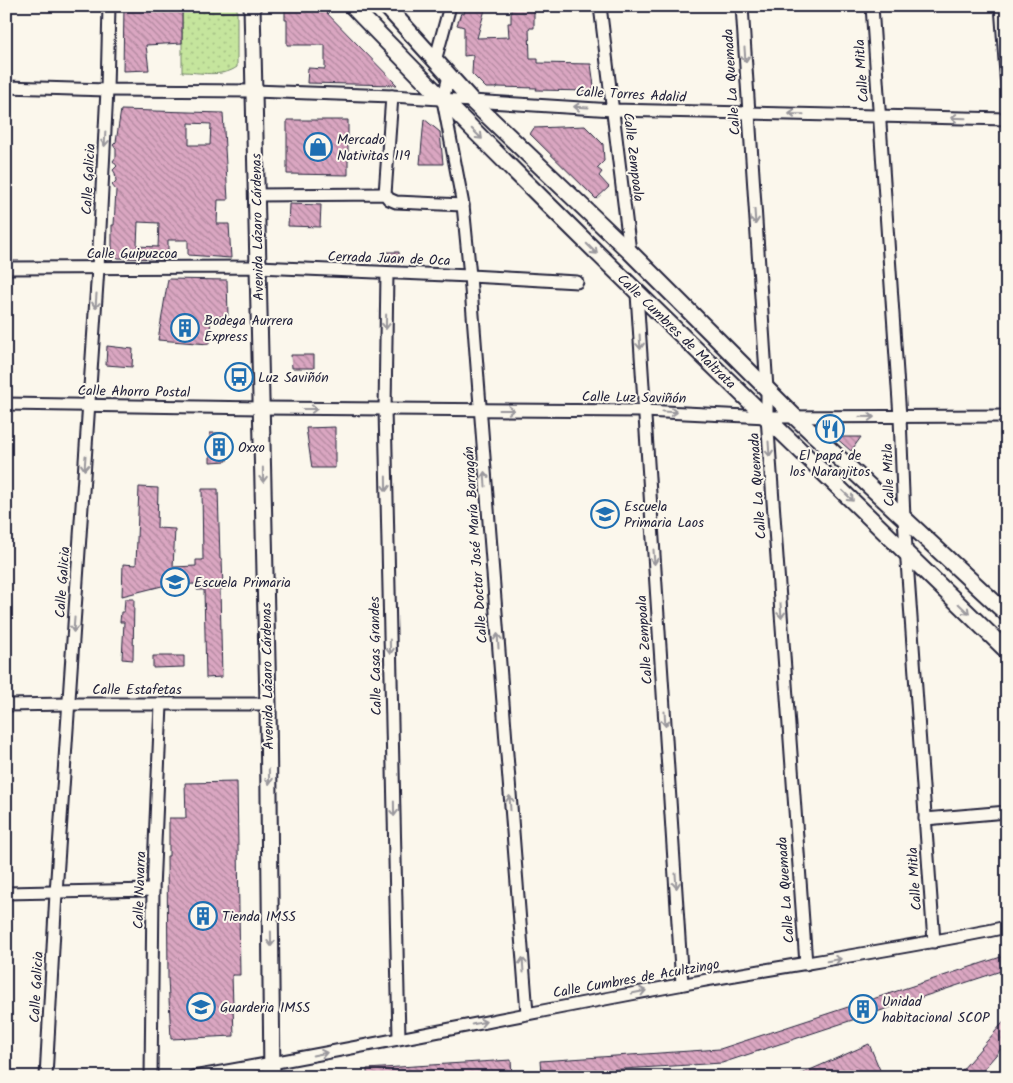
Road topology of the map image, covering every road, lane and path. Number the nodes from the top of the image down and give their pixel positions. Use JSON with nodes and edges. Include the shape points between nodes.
{"nodes":[{"id":1,"x":109,"y":6,"type":"edge"},
{"id":2,"x":252,"y":6,"type":"edge"},
{"id":3,"x":352,"y":6,"type":"edge"},
{"id":4,"x":386,"y":6,"type":"edge"},
{"id":5,"x":450,"y":6,"type":"edge"},
{"id":6,"x":600,"y":6,"type":"edge"},
{"id":7,"x":742,"y":6,"type":"edge"},
{"id":8,"x":872,"y":6,"type":"edge"},
{"id":9,"x":1001,"y":6,"type":"edge"},
{"id":10,"x":435,"y":61,"type":"junction"},
{"id":11,"x":448,"y":76,"type":"junction"},
{"id":12,"x":6,"y":86,"type":"edge"},
{"id":13,"x":1007,"y":88,"type":"edge"},
{"id":14,"x":107,"y":90,"type":"junction"},
{"id":15,"x":254,"y":91,"type":"junction"},
{"id":16,"x":392,"y":96,"type":"junction"},
{"id":17,"x":443,"y":100,"type":"junction"},
{"id":18,"x":473,"y":102,"type":"junction"},
{"id":19,"x":613,"y":110,"type":"junction"},
{"id":20,"x":748,"y":114,"type":"junction"},
{"id":21,"x":878,"y":115,"type":"junction"},
{"id":22,"x":1007,"y":119,"type":"edge"},
{"id":23,"x":385,"y":194,"type":"junction"},
{"id":24,"x":256,"y":195,"type":"junction"},
{"id":25,"x":463,"y":205,"type":"junction"},
{"id":26,"x":630,"y":252,"type":"junction"},
{"id":27,"x":258,"y":267,"type":"junction"},
{"id":28,"x":6,"y":268,"type":"edge"},
{"id":29,"x":98,"y":268,"type":"junction"},
{"id":30,"x":387,"y":273,"type":"junction"},
{"id":31,"x":470,"y":276,"type":"junction"},
{"id":32,"x":577,"y":282,"type":"dead end"},
{"id":33,"x":638,"y":294,"type":"junction"},
{"id":34,"x":767,"y":388,"type":"junction"},
{"id":35,"x":6,"y":404,"type":"edge"},
{"id":36,"x":88,"y":405,"type":"junction"},
{"id":37,"x":261,"y":408,"type":"junction"},
{"id":38,"x":385,"y":409,"type":"junction"},
{"id":39,"x":480,"y":410,"type":"junction"},
{"id":40,"x":644,"y":411,"type":"junction"},
{"id":41,"x":794,"y":416,"type":"junction"},
{"id":42,"x":1007,"y":416,"type":"edge"},
{"id":43,"x":767,"y":417,"type":"junction"},
{"id":44,"x":900,"y":417,"type":"junction"},
{"id":45,"x":904,"y":519,"type":"junction"},
{"id":46,"x":907,"y":554,"type":"junction"},
{"id":47,"x":1007,"y":614,"type":"edge"},
{"id":48,"x":1007,"y":652,"type":"edge"},
{"id":49,"x":69,"y":704,"type":"junction"},
{"id":50,"x":160,"y":704,"type":"junction"},
{"id":51,"x":268,"y":704,"type":"junction"},
{"id":52,"x":6,"y":705,"type":"edge"},
{"id":53,"x":1007,"y":812,"type":"edge"},
{"id":54,"x":925,"y":819,"type":"junction"},
{"id":55,"x":153,"y":890,"type":"junction"},
{"id":56,"x":6,"y":893,"type":"edge"},
{"id":57,"x":56,"y":893,"type":"junction"},
{"id":58,"x":1007,"y":927,"type":"edge"},
{"id":59,"x":934,"y":942,"type":"junction"},
{"id":60,"x":806,"y":964,"type":"junction"},
{"id":61,"x":682,"y":984,"type":"junction"},
{"id":62,"x":527,"y":1013,"type":"junction"},
{"id":63,"x":399,"y":1038,"type":"junction"},
{"id":64,"x":272,"y":1070,"type":"edge"},
{"id":65,"x":46,"y":1077,"type":"edge"},
{"id":66,"x":151,"y":1077,"type":"edge"},
{"id":67,"x":193,"y":1077,"type":"edge"}],
"edges":[{"from":1,"to":14,"type":"street","name":"Calle Galicia"},
{"from":2,"to":15,"type":"main road","name":"Avenida Lázaro Cárdenas"},
{"from":3,"to":17,"type":"main road","name":"Calle Cumbres de Maltrata"},
{"from":4,"to":10,"type":"main road","name":"Calle Cumbres de Maltrata"},
{"from":5,"to":10,"type":"street"},
{"from":6,"to":19,"type":"street","name":"Calle Zempoala"},
{"from":7,"to":20,"type":"street","name":"Calle La Quemada","one_way":true},
{"from":8,"to":21,"type":"street","name":"Calle Mitla"},
{"from":9,"to":13,"type":"street"},
{"from":10,"to":11,"type":"main road","name":"Calle Cumbres de Maltrata"},
{"from":11,"to":17,"type":"street","name":"Calle Doctor José María Barragán"},
{"from":11,"to":18,"type":"main road","name":"Calle Cumbres de Maltrata"},
{"from":12,"to":14,"type":"street","name":"Calle Torres Adalid"},
{"from":14,"to":15,"type":"street","name":"Calle Torres Adalid"},
{"from":14,"to":29,"type":"street","name":"Calle Galicia","one_way":true},
{"from":15,"to":16,"type":"street","name":"Calle Torres Adalid"},
{"from":15,"to":24,"type":"main road","name":"Avenida Lázaro Cárdenas"},
{"from":16,"to":17,"type":"street","name":"Calle Torres Adalid"},
{"from":16,"to":23,"type":"street"},
{"from":17,"to":18,"type":"street","name":"Calle Torres Adalid"},
{"from":17,"to":25,"type":"street","name":"Calle Doctor José María Barragán"},
{"from":17,"to":33,"type":"main road","name":"Calle Cumbres de Maltrata","one_way":true},
{"from":19,"to":18,"type":"street","name":"Calle Torres Adalid","one_way":true},
{"from":18,"to":26,"type":"main road","name":"Calle Cumbres de Maltrata"},
{"from":19,"to":20,"type":"street","name":"Calle Torres Adalid"},
{"from":19,"to":26,"type":"street","name":"Calle Zempoala"},
{"from":21,"to":20,"type":"street","name":"Calle Torres Adalid","one_way":true},
{"from":20,"to":34,"type":"street","name":"Calle La Quemada","one_way":true},
{"from":22,"to":21,"type":"street","name":"Calle Torres Adalid","one_way":true},
{"from":21,"to":44,"type":"street","name":"Calle Mitla"},
{"from":23,"to":24,"type":"street"},
{"from":23,"to":25,"type":"street","via":[[396,202]]},
{"from":24,"to":27,"type":"main road","name":"Avenida Lázaro Cárdenas"},
{"from":25,"to":31,"type":"street","name":"Calle Doctor José María Barragán"},
{"from":26,"to":34,"type":"main road","name":"Calle Cumbres de Maltrata"},
{"from":27,"to":29,"type":"street","name":"Calle Guipuzcoa"},
{"from":27,"to":30,"type":"street","name":"Cerrada Juan de Oca"},
{"from":27,"to":37,"type":"main road","name":"Avenida Lázaro Cárdenas"},
{"from":28,"to":29,"type":"street","name":"Calle Guipuzcoa"},
{"from":29,"to":36,"type":"street","name":"Calle Galicia","one_way":true},
{"from":30,"to":31,"type":"street","name":"Cerrada Juan de Oca"},
{"from":30,"to":38,"type":"street","name":"Calle Casas Grandes","one_way":true},
{"from":31,"to":32,"type":"street","name":"Cerrada Juan de Oca"},
{"from":31,"to":39,"type":"street","name":"Calle Doctor José María Barragán"},
{"from":33,"to":40,"type":"street","name":"Calle Zempoala","one_way":true},
{"from":33,"to":43,"type":"main road","name":"Calle Cumbres de Maltrata"},
{"from":34,"to":41,"type":"main road","name":"Calle Cumbres de Maltrata"},
{"from":34,"to":43,"type":"street","name":"Calle La Quemada"},
{"from":35,"to":36,"type":"street","name":"Calle Ahorro Postal"},
{"from":36,"to":37,"type":"street","name":"Calle Ahorro Postal"},
{"from":36,"to":49,"type":"street","name":"Calle Galicia","one_way":true},
{"from":37,"to":38,"type":"street","name":"Calle Luz Saviñón","one_way":true},
{"from":37,"to":51,"type":"main road","name":"Avenida Lázaro Cárdenas","one_way":true},
{"from":38,"to":39,"type":"street","name":"Calle Luz Saviñón"},
{"from":38,"to":63,"type":"street","name":"Calle Casas Grandes","one_way":true},
{"from":39,"to":40,"type":"street","name":"Calle Luz Saviñón","one_way":true},
{"from":62,"to":39,"type":"street","name":"Calle Doctor José María Barragán","one_way":true},
{"from":40,"to":43,"type":"street","name":"Calle Luz Saviñón","one_way":true},
{"from":40,"to":61,"type":"street","name":"Calle Zempoala","one_way":true},
{"from":41,"to":43,"type":"street","name":"Calle Luz Saviñón"},
{"from":41,"to":44,"type":"street","name":"Calle Luz Saviñón","one_way":true},
{"from":41,"to":45,"type":"main road","name":"Calle Cumbres de Maltrata"},
{"from":42,"to":44,"type":"street","name":"Calle Luz Saviñón"},
{"from":43,"to":46,"type":"main road","name":"Calle Cumbres de Maltrata","one_way":true},
{"from":43,"to":60,"type":"street","name":"Calle La Quemada","one_way":true},
{"from":44,"to":45,"type":"street","name":"Calle Mitla"},
{"from":45,"to":46,"type":"street","name":"Calle Mitla"},
{"from":45,"to":47,"type":"main road","name":"Calle Cumbres de Maltrata"},
{"from":46,"to":48,"type":"main road","name":"Calle Cumbres de Maltrata","one_way":true},
{"from":46,"to":54,"type":"street","name":"Calle Mitla"},
{"from":49,"to":50,"type":"street","name":"Calle Estafetas"},
{"from":49,"to":52,"type":"street","name":"Calle Estafetas"},
{"from":49,"to":57,"type":"street","name":"Calle Galicia"},
{"from":50,"to":51,"type":"street","name":"Calle Estafetas"},
{"from":50,"to":55,"type":"street","name":"Calle Navarra"},
{"from":51,"to":64,"type":"main road","name":"Avenida Lázaro Cárdenas","one_way":true},
{"from":53,"to":54,"type":"street"},
{"from":54,"to":59,"type":"street","name":"Calle Mitla"},
{"from":55,"to":57,"type":"street"},
{"from":55,"to":66,"type":"street","name":"Calle Navarra"},
{"from":56,"to":57,"type":"street"},
{"from":57,"to":65,"type":"street","name":"Calle Galicia"},
{"from":58,"to":59,"type":"street","name":"Calle Cumbres de Acultzingo"},
{"from":60,"to":59,"type":"street","name":"Calle Cumbres de Acultzingo","one_way":true},
{"from":60,"to":61,"type":"street","name":"Calle Cumbres de Acultzingo"},
{"from":62,"to":61,"type":"street","name":"Calle Cumbres de Acultzingo","one_way":true},
{"from":63,"to":62,"type":"street","name":"Calle Cumbres de Acultzingo","one_way":true},
{"from":64,"to":63,"type":"street","name":"Calle Cumbres de Acultzingo","one_way":true},
{"from":64,"to":67,"type":"street","name":"Calle Cumbres de Acultzingo"}]}
